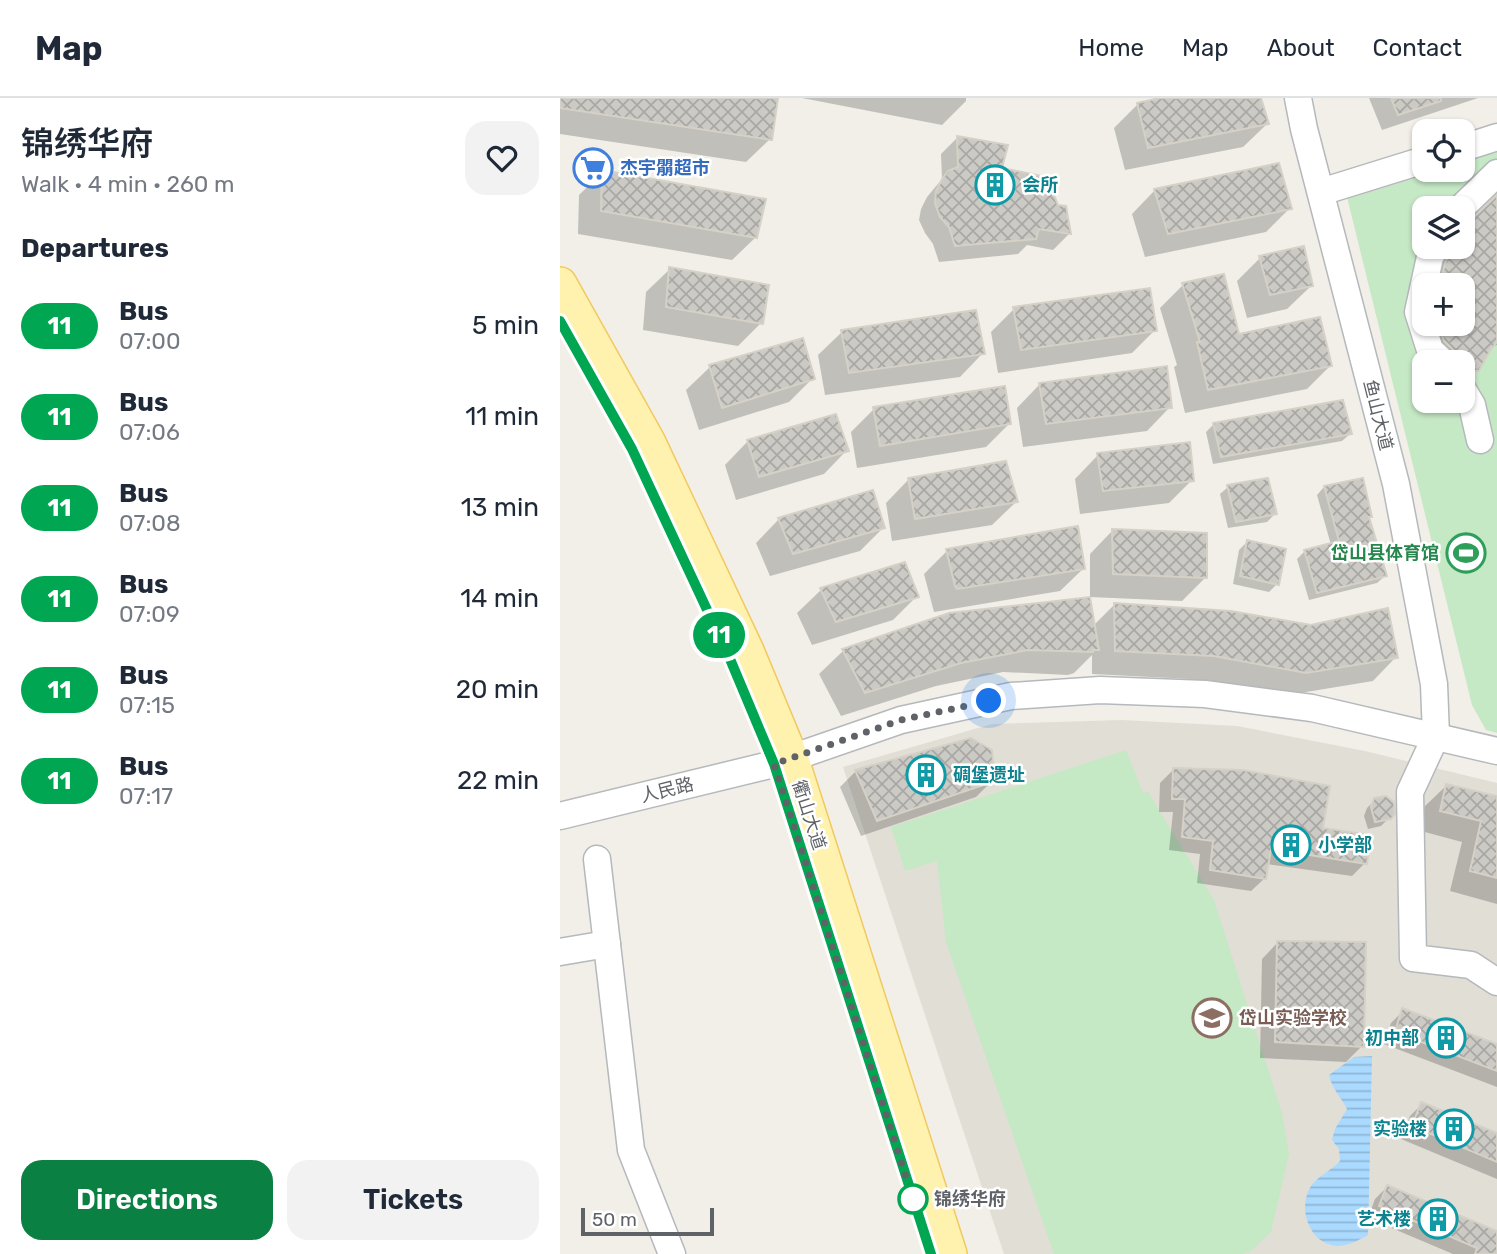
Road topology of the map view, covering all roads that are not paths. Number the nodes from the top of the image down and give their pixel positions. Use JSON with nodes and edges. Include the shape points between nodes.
{"nodes":[{"id":1,"x":1298,"y":98,"type":"edge"},
{"id":2,"x":1497,"y":137,"type":"edge"},
{"id":3,"x":1475,"y":144,"type":"edge"},
{"id":4,"x":1412,"y":164,"type":"edge"},
{"id":5,"x":1497,"y":173,"type":"edge"},
{"id":6,"x":1321,"y":192,"type":"junction"},
{"id":7,"x":1473,"y":196,"type":"edge"},
{"id":8,"x":1430,"y":259,"type":"edge"},
{"id":9,"x":560,"y":284,"type":"edge"},
{"id":10,"x":560,"y":321,"type":"edge"},
{"id":11,"x":1430,"y":350,"type":"edge"},
{"id":12,"x":1474,"y":413,"type":"edge"},
{"id":13,"x":1480,"y":440,"type":"dead end"},
{"id":14,"x":1436,"y":736,"type":"junction"},
{"id":15,"x":1497,"y":751,"type":"edge"},
{"id":16,"x":782,"y":760,"type":"junction"},
{"id":17,"x":560,"y":816,"type":"edge"},
{"id":18,"x":597,"y":859,"type":"dead end"},
{"id":19,"x":607,"y":944,"type":"junction"},
{"id":20,"x":560,"y":952,"type":"edge"},
{"id":21,"x":1497,"y":982,"type":"edge"},
{"id":22,"x":672,"y":1254,"type":"edge"},
{"id":23,"x":931,"y":1254,"type":"edge"},
{"id":24,"x":950,"y":1254,"type":"edge"}],
"edges":[{"from":1,"to":6,"type":"street","name":"鱼山大道"},
{"from":2,"to":3,"type":"street"},
{"from":4,"to":6,"type":"street"},
{"from":5,"to":7,"type":"street"},
{"from":6,"to":14,"type":"street","name":"鱼山大道","via":[[1396,484],[1434,684]]},
{"from":8,"to":11,"type":"street","via":[[1418,312]]},
{"from":9,"to":16,"type":"main road","name":"衢山大道","via":[[648,441],[747,651]]},
{"from":10,"to":16,"type":"main road","name":"衢山大道","via":[[632,449]]},
{"from":12,"to":13,"type":"street"},
{"from":14,"to":15,"type":"street","name":"人民路"},
{"from":14,"to":16,"type":"street","name":"人民路","via":[[1312,708],[1205,694],[1100,690],[999,698],[901,720]]},
{"from":14,"to":21,"type":"street","via":[[1410,792],[1413,958],[1471,965]]},
{"from":16,"to":17,"type":"street","name":"人民路"},
{"from":16,"to":23,"type":"main road","name":"衢山大道"},
{"from":16,"to":24,"type":"main road","name":"衢山大道"},
{"from":18,"to":19,"type":"street"},
{"from":19,"to":20,"type":"street"},
{"from":19,"to":22,"type":"street","via":[[631,1150]]}]}
